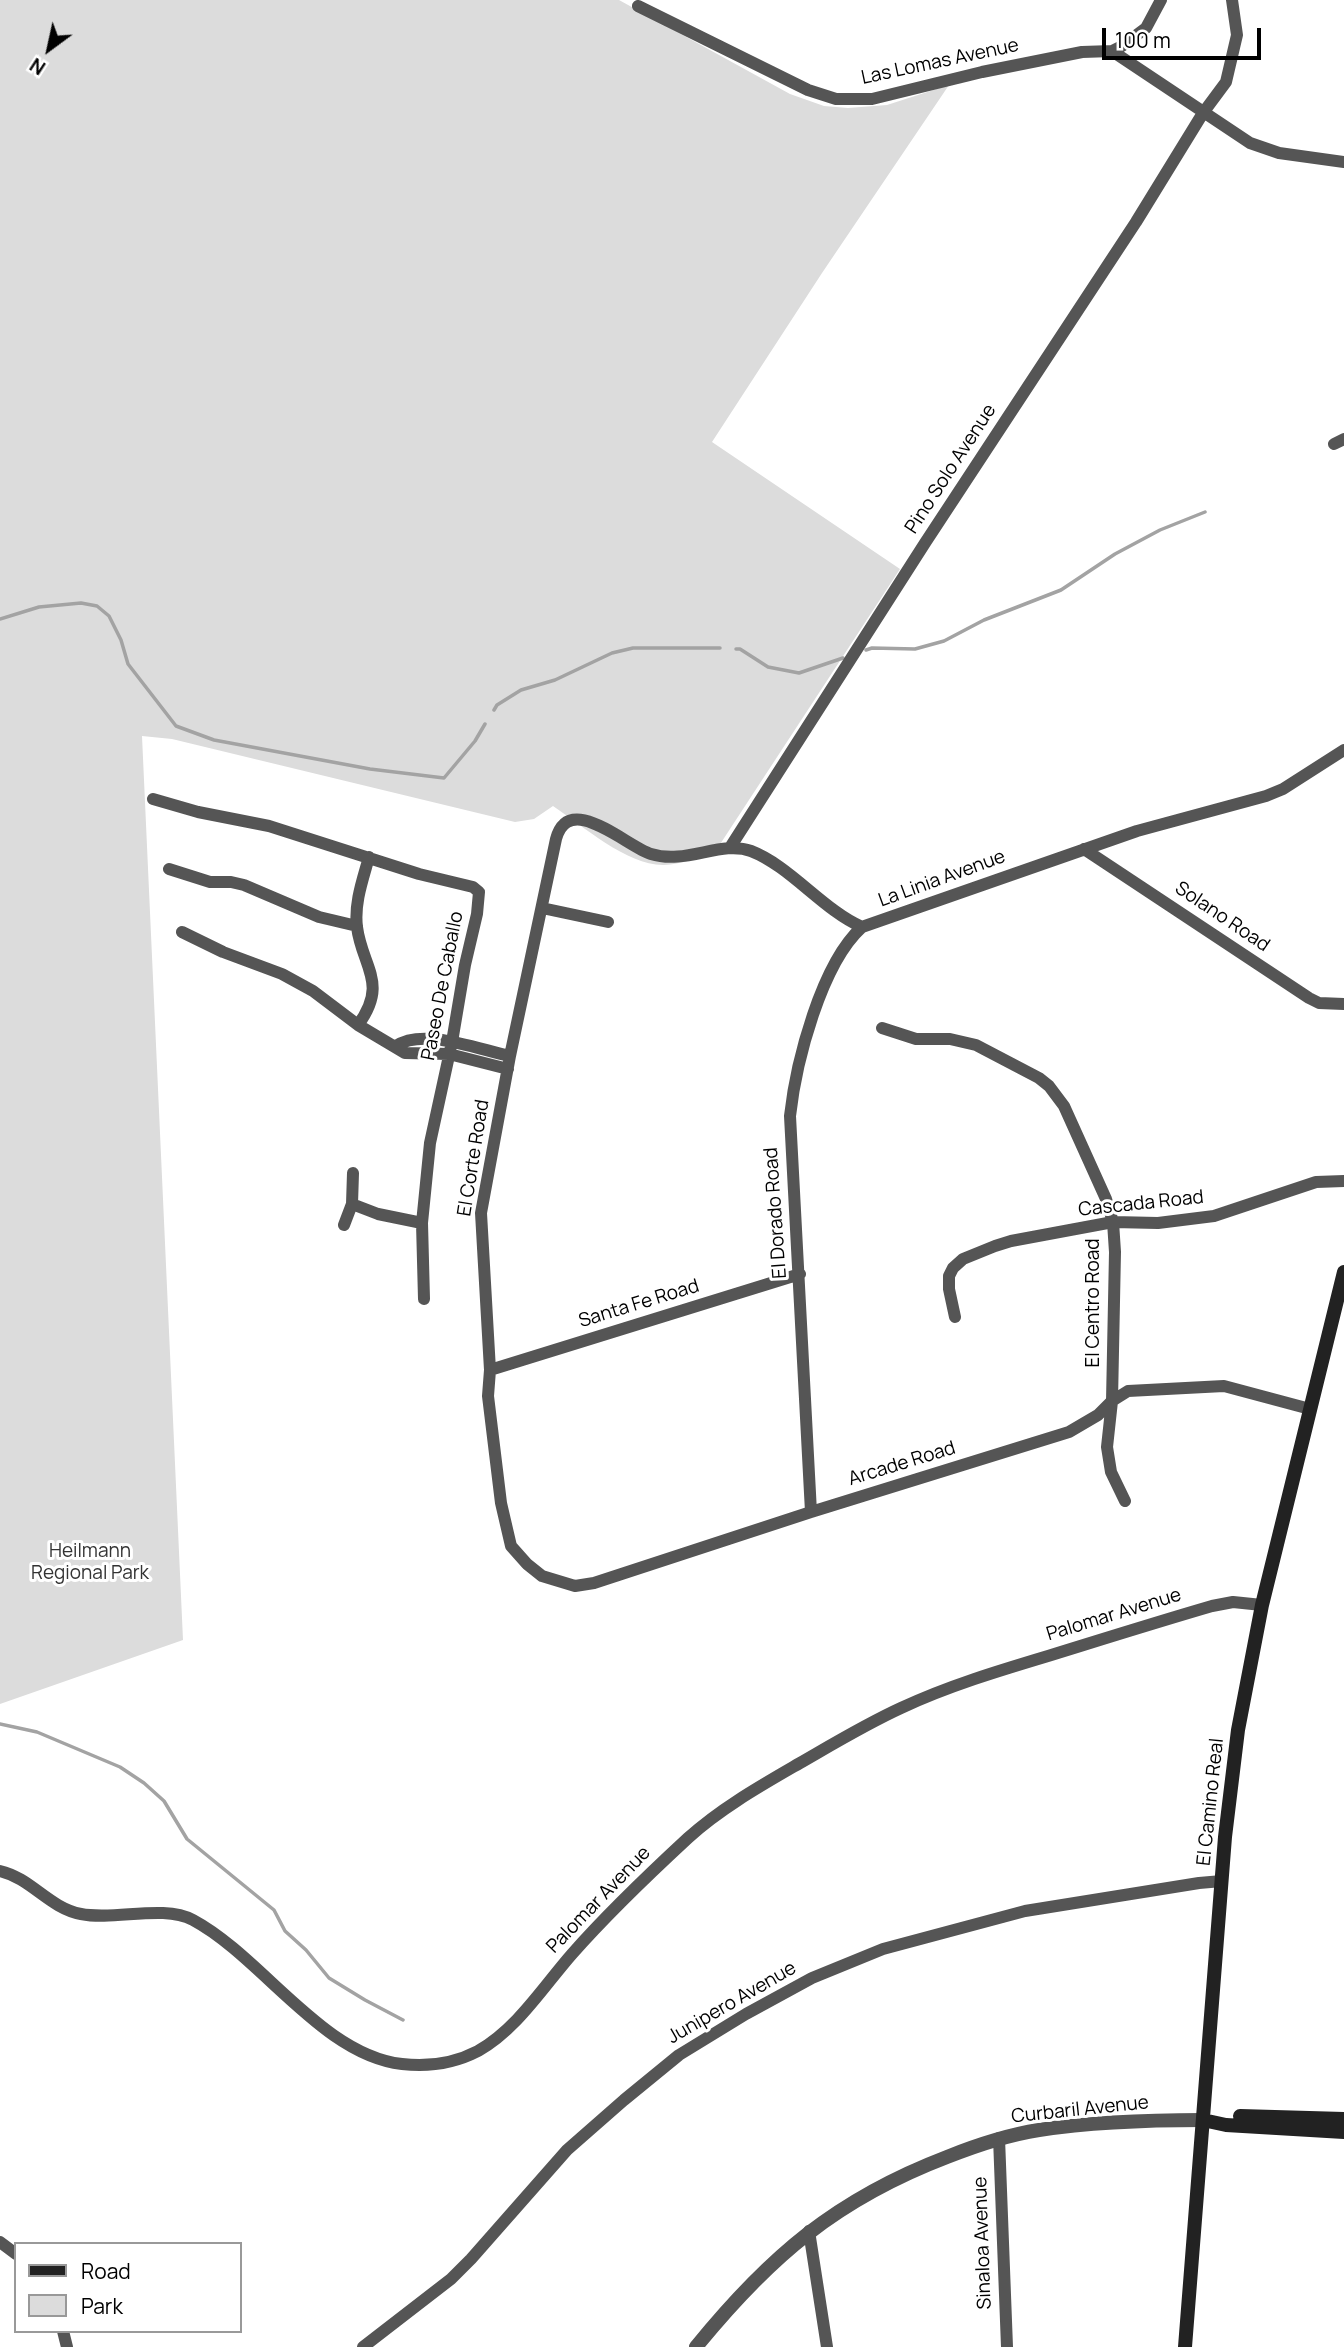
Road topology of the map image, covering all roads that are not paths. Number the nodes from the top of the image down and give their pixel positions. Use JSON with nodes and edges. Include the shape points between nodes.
{"nodes":[{"id":1,"x":1161,"y":0,"type":"edge"},
{"id":2,"x":1232,"y":0,"type":"edge"},
{"id":3,"x":638,"y":6,"type":"dead end"},
{"id":4,"x":1112,"y":51,"type":"junction"},
{"id":5,"x":1203,"y":113,"type":"junction"},
{"id":6,"x":1344,"y":162,"type":"edge"},
{"id":7,"x":1344,"y":750,"type":"edge"},
{"id":8,"x":153,"y":799,"type":"dead end"},
{"id":9,"x":731,"y":846,"type":"junction"},
{"id":10,"x":1084,"y":849,"type":"junction"},
{"id":11,"x":369,"y":857,"type":"junction"},
{"id":12,"x":169,"y":869,"type":"dead end"},
{"id":13,"x":542,"y":908,"type":"junction"},
{"id":14,"x":608,"y":922,"type":"dead end"},
{"id":15,"x":357,"y":926,"type":"junction"},
{"id":16,"x":862,"y":927,"type":"junction"},
{"id":17,"x":182,"y":932,"type":"dead end"},
{"id":18,"x":1344,"y":1004,"type":"edge"},
{"id":19,"x":358,"y":1025,"type":"junction"},
{"id":20,"x":882,"y":1028,"type":"dead end"},
{"id":21,"x":451,"y":1048,"type":"junction"},
{"id":22,"x":509,"y":1062,"type":"junction"},
{"id":23,"x":353,"y":1173,"type":"dead end"},
{"id":24,"x":1344,"y":1181,"type":"edge"},
{"id":25,"x":352,"y":1204,"type":"junction"},
{"id":26,"x":1113,"y":1222,"type":"junction"},
{"id":27,"x":422,"y":1223,"type":"junction"},
{"id":28,"x":344,"y":1225,"type":"dead end"},
{"id":29,"x":1344,"y":1272,"type":"edge"},
{"id":30,"x":800,"y":1274,"type":"junction"},
{"id":31,"x":424,"y":1299,"type":"dead end"},
{"id":32,"x":955,"y":1317,"type":"dead end"},
{"id":33,"x":490,"y":1370,"type":"junction"},
{"id":34,"x":1112,"y":1401,"type":"junction"},
{"id":35,"x":1310,"y":1409,"type":"junction"},
{"id":36,"x":1125,"y":1501,"type":"dead end"},
{"id":37,"x":811,"y":1512,"type":"junction"},
{"id":38,"x":511,"y":1546,"type":"joint"},
{"id":39,"x":1262,"y":1605,"type":"junction"},
{"id":40,"x":0,"y":1871,"type":"edge"},
{"id":41,"x":1222,"y":1881,"type":"junction"},
{"id":42,"x":1344,"y":2119,"type":"edge"},
{"id":43,"x":1203,"y":2120,"type":"junction"},
{"id":44,"x":1344,"y":2132,"type":"edge"},
{"id":45,"x":999,"y":2138,"type":"junction"},
{"id":46,"x":810,"y":2231,"type":"junction"},
{"id":47,"x":363,"y":2347,"type":"edge"},
{"id":48,"x":696,"y":2347,"type":"edge"},
{"id":49,"x":827,"y":2347,"type":"edge"},
{"id":50,"x":1007,"y":2347,"type":"edge"},
{"id":51,"x":1185,"y":2347,"type":"edge"}],
"edges":[{"from":1,"to":4,"type":"street","via":[[1146,28]]},
{"from":2,"to":5,"type":"street","name":"Pino Solo Avenue","via":[[1237,35],[1234,58],[1226,82]]},
{"from":3,"to":4,"type":"street","name":"Las Lomas Avenue","via":[[795,85],[836,99],[872,99],[1082,52]]},
{"from":4,"to":5,"type":"street"},
{"from":5,"to":6,"type":"street","via":[[1250,143],[1279,153]]},
{"from":5,"to":9,"type":"street","name":"Pino Solo Avenue"},
{"from":7,"to":10,"type":"street","name":"La Linia Avenue","via":[[1266,796]]},
{"from":8,"to":11,"type":"street","name":"Paseo De Caballo","via":[[269,826]]},
{"from":9,"to":13,"type":"street","name":"El Corte Road","via":[[687,856],[661,856],[637,848],[592,821],[566,824],[559,830]]},
{"from":9,"to":16,"type":"street","name":"La Linia Avenue","via":[[764,857]]},
{"from":10,"to":16,"type":"street","name":"La Linia Avenue"},
{"from":10,"to":18,"type":"street","name":"Solano Road","via":[[1309,998]]},
{"from":11,"to":15,"type":"street","via":[[360,887]]},
{"from":11,"to":21,"type":"street","name":"Paseo De Caballo","via":[[479,892]]},
{"from":12,"to":15,"type":"street","via":[[210,882],[244,885],[319,917]]},
{"from":13,"to":14,"type":"street"},
{"from":13,"to":22,"type":"street","name":"El Corte Road"},
{"from":15,"to":19,"type":"street","via":[[372,985],[368,1009]]},
{"from":16,"to":30,"type":"street","name":"El Dorado Road","via":[[850,938],[828,976],[793,1096],[790,1132]]},
{"from":17,"to":19,"type":"street","via":[[282,974]]},
{"from":19,"to":21,"type":"street","via":[[396,1046],[404,1040]]},
{"from":20,"to":26,"type":"street","name":"El Centro Road","via":[[916,1039],[976,1045],[1049,1086],[1064,1106]]},
{"from":21,"to":22,"type":"street"},
{"from":21,"to":27,"type":"street","name":"Paseo De Caballo","via":[[429,1143]]},
{"from":22,"to":33,"type":"street","name":"El Corte Road","via":[[481,1213]]},
{"from":23,"to":25,"type":"street"},
{"from":24,"to":26,"type":"street","name":"Cascada Road","via":[[1316,1182],[1204,1218]]},
{"from":25,"to":27,"type":"street"},
{"from":25,"to":28,"type":"street"},
{"from":26,"to":32,"type":"street","name":"Cascada Road","via":[[1011,1241],[963,1259],[949,1276]]},
{"from":26,"to":34,"type":"street","name":"El Centro Road"},
{"from":27,"to":31,"type":"street","name":"Paseo De Caballo"},
{"from":29,"to":35,"type":"main road","name":"El Camino Real"},
{"from":30,"to":33,"type":"street","name":"Santa Fe Road"},
{"from":30,"to":37,"type":"street","name":"El Dorado Road"},
{"from":33,"to":38,"type":"street","name":"El Corte Road","via":[[495,1459]]},
{"from":34,"to":35,"type":"street","name":"Arcade Road","via":[[1128,1391],[1224,1386]]},
{"from":34,"to":36,"type":"street","name":"El Centro Road","via":[[1111,1472]]},
{"from":34,"to":37,"type":"street","name":"Arcade Road","via":[[1069,1432]]},
{"from":35,"to":39,"type":"main road","name":"El Camino Real"},
{"from":37,"to":38,"type":"street","name":"Arcade Road","via":[[575,1586],[542,1576]]},
{"from":39,"to":40,"type":"street","name":"Palomar Avenue","via":[[1233,1602],[1212,1606],[972,1679],[901,1708],[825,1749],[756,1788],[693,1834],[629,1893],[516,2020],[480,2050],[447,2062],[398,2064],[359,2050],[318,2022],[220,1938],[186,1917],[82,1914],[55,1905],[20,1878]]},
{"from":39,"to":41,"type":"main road","name":"El Camino Real","via":[[1238,1730]]},
{"from":41,"to":43,"type":"main road","name":"El Camino Real"},
{"from":41,"to":47,"type":"street","name":"Junipero Avenue","via":[[1025,1911],[883,1949],[811,1978],[678,2054],[567,2150],[451,2279]]},
{"from":42,"to":43,"type":"main road","name":"Curbaril Avenue","via":[[1227,2116]]},
{"from":43,"to":44,"type":"main road","name":"Curbaril Avenue"},
{"from":43,"to":45,"type":"street","name":"Curbaril Avenue","via":[[1066,2127]]},
{"from":43,"to":51,"type":"main road","name":"El Camino Real"},
{"from":45,"to":46,"type":"street","name":"Curbaril Avenue","via":[[901,2175]]},
{"from":45,"to":50,"type":"street","name":"Sinaloa Avenue"},
{"from":46,"to":48,"type":"street","name":"Curbaril Avenue","via":[[755,2280]]},
{"from":46,"to":49,"type":"street"}]}
